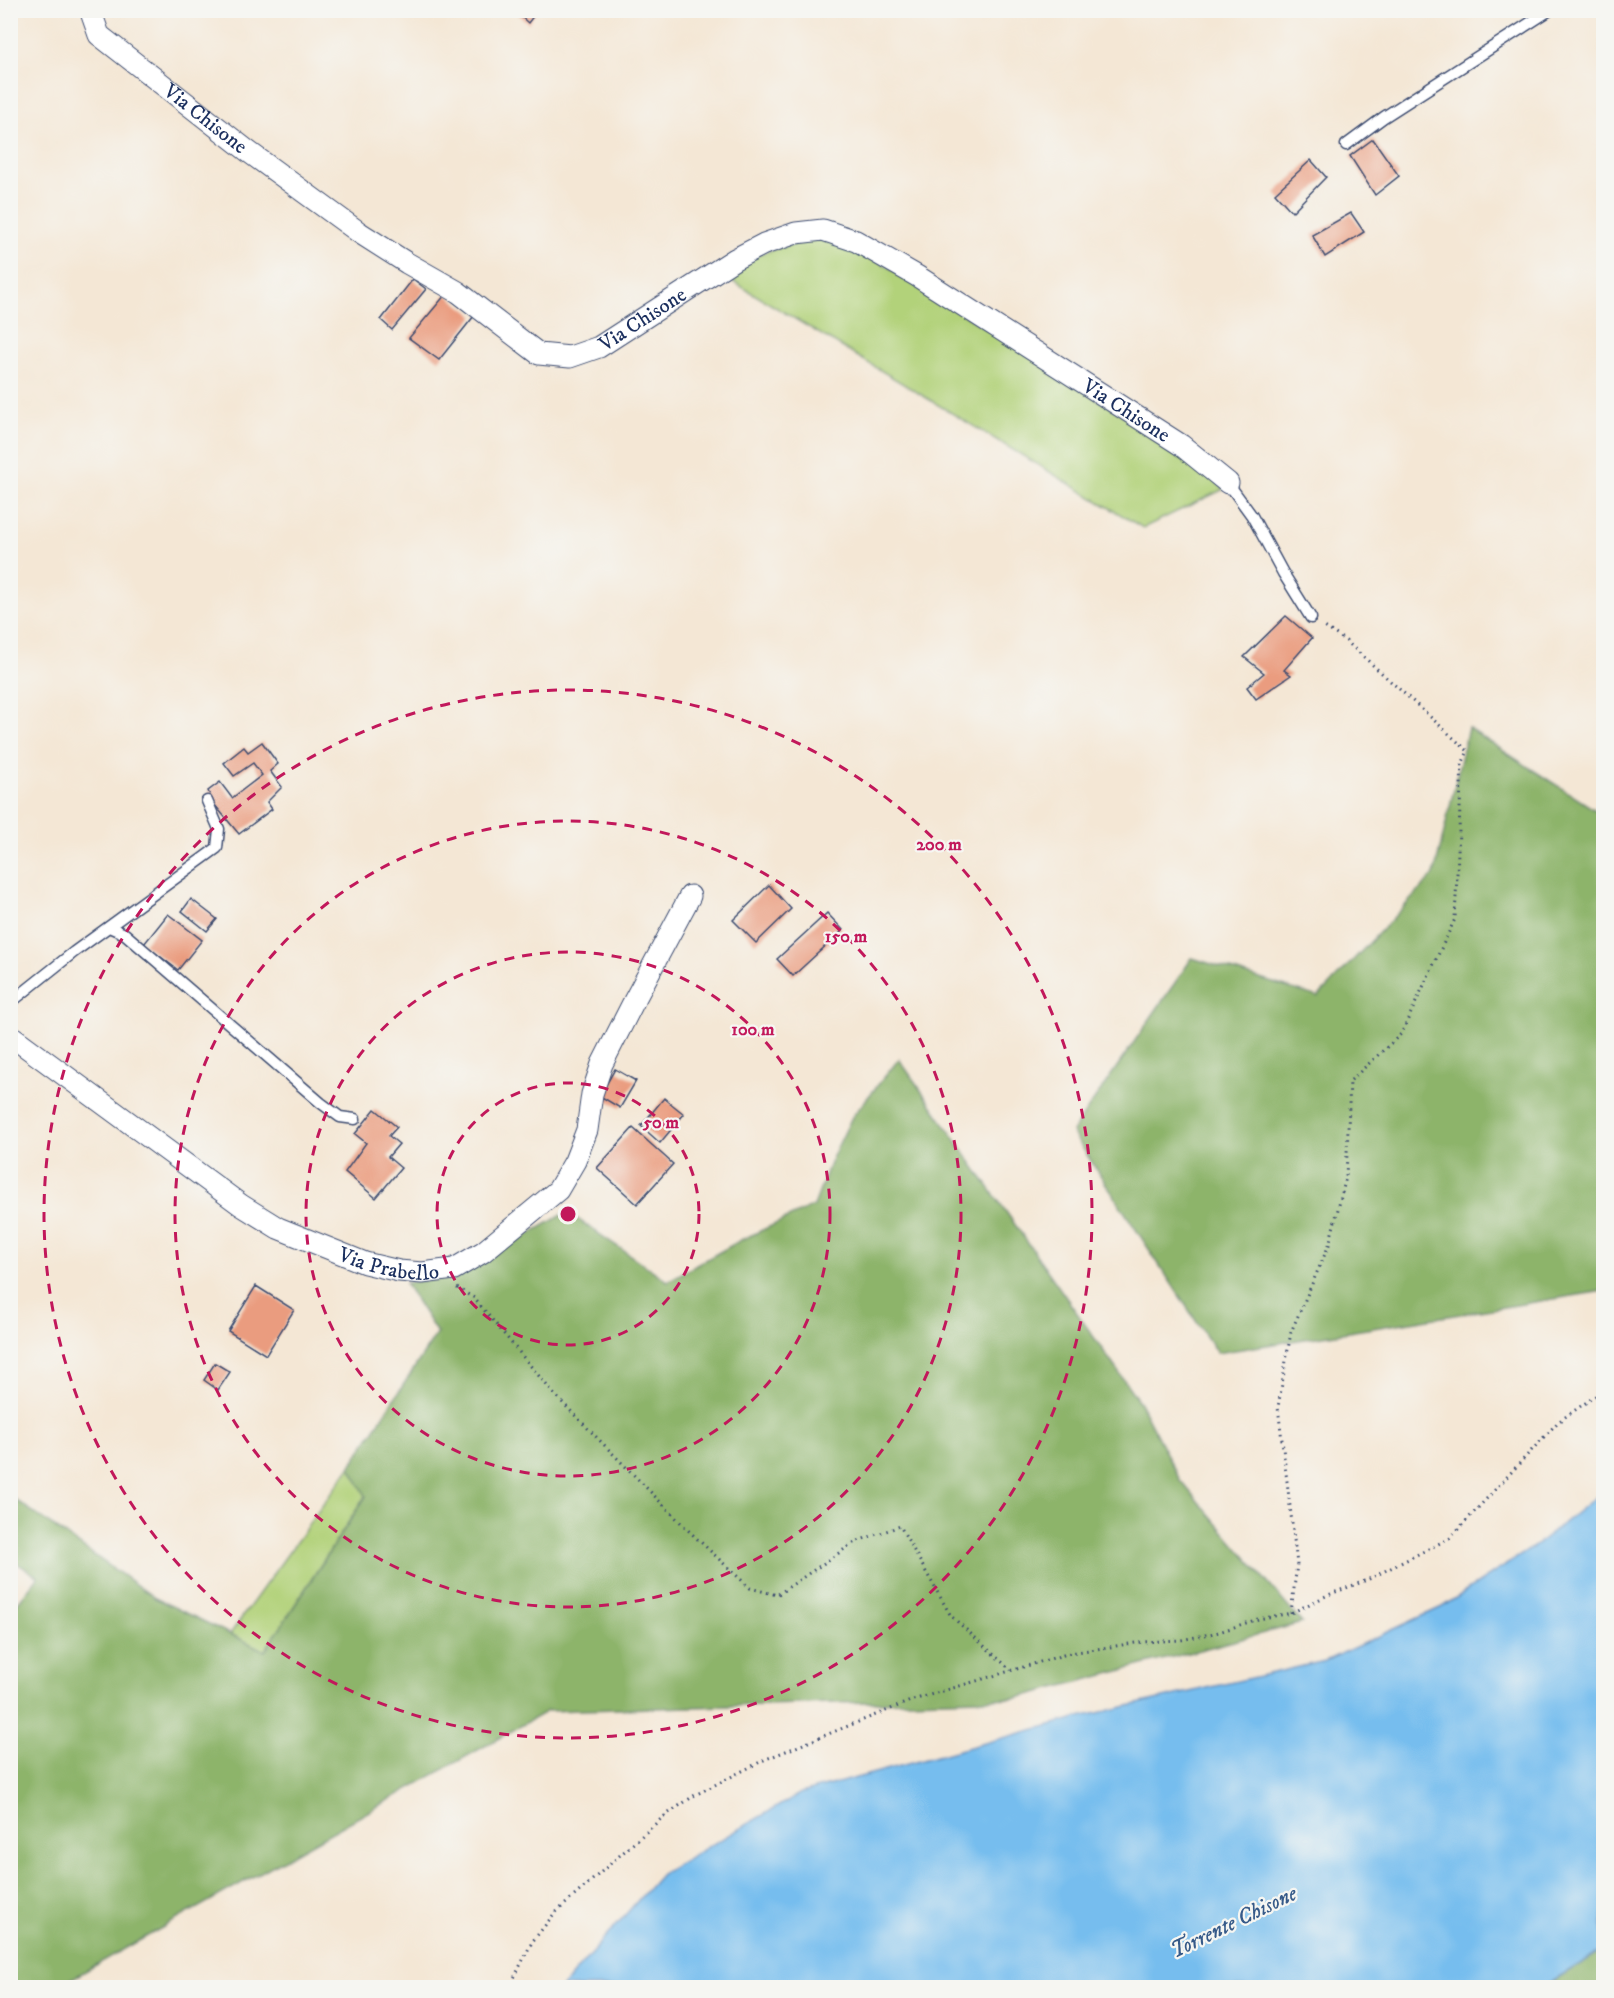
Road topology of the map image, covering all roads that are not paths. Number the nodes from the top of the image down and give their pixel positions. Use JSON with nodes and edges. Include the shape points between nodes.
{"nodes":[{"id":1,"x":94,"y":10,"type":"edge"},
{"id":2,"x":1550,"y":10,"type":"edge"},
{"id":3,"x":1346,"y":145,"type":"dead end"},
{"id":4,"x":1228,"y":483,"type":"joint"},
{"id":5,"x":1311,"y":618,"type":"road end"},
{"id":6,"x":207,"y":801,"type":"dead end"},
{"id":7,"x":690,"y":896,"type":"dead end"},
{"id":8,"x":109,"y":927,"type":"junction"},
{"id":9,"x":10,"y":1003,"type":"edge"},
{"id":10,"x":10,"y":1035,"type":"edge"},
{"id":11,"x":355,"y":1119,"type":"dead end"}],
"edges":[{"from":1,"to":4,"type":"street","name":"Via Chisone","via":[[99,35],[249,152],[360,233],[458,292],[539,354],[570,357],[599,347],[735,259],[796,233],[823,230],[856,241],[917,276],[1181,445]]},
{"from":2,"to":3,"type":"lane"},
{"from":4,"to":5,"type":"lane","via":[[1252,516]]},
{"from":6,"to":8,"type":"lane","via":[[219,830],[217,848]]},
{"from":7,"to":10,"type":"street","name":"Via Prabello","via":[[602,1064],[592,1094],[587,1130],[558,1190],[483,1252],[453,1269],[399,1271],[365,1263],[278,1228]]},
{"from":8,"to":9,"type":"lane"},
{"from":8,"to":11,"type":"lane","via":[[125,934],[321,1103],[340,1117]]}]}
